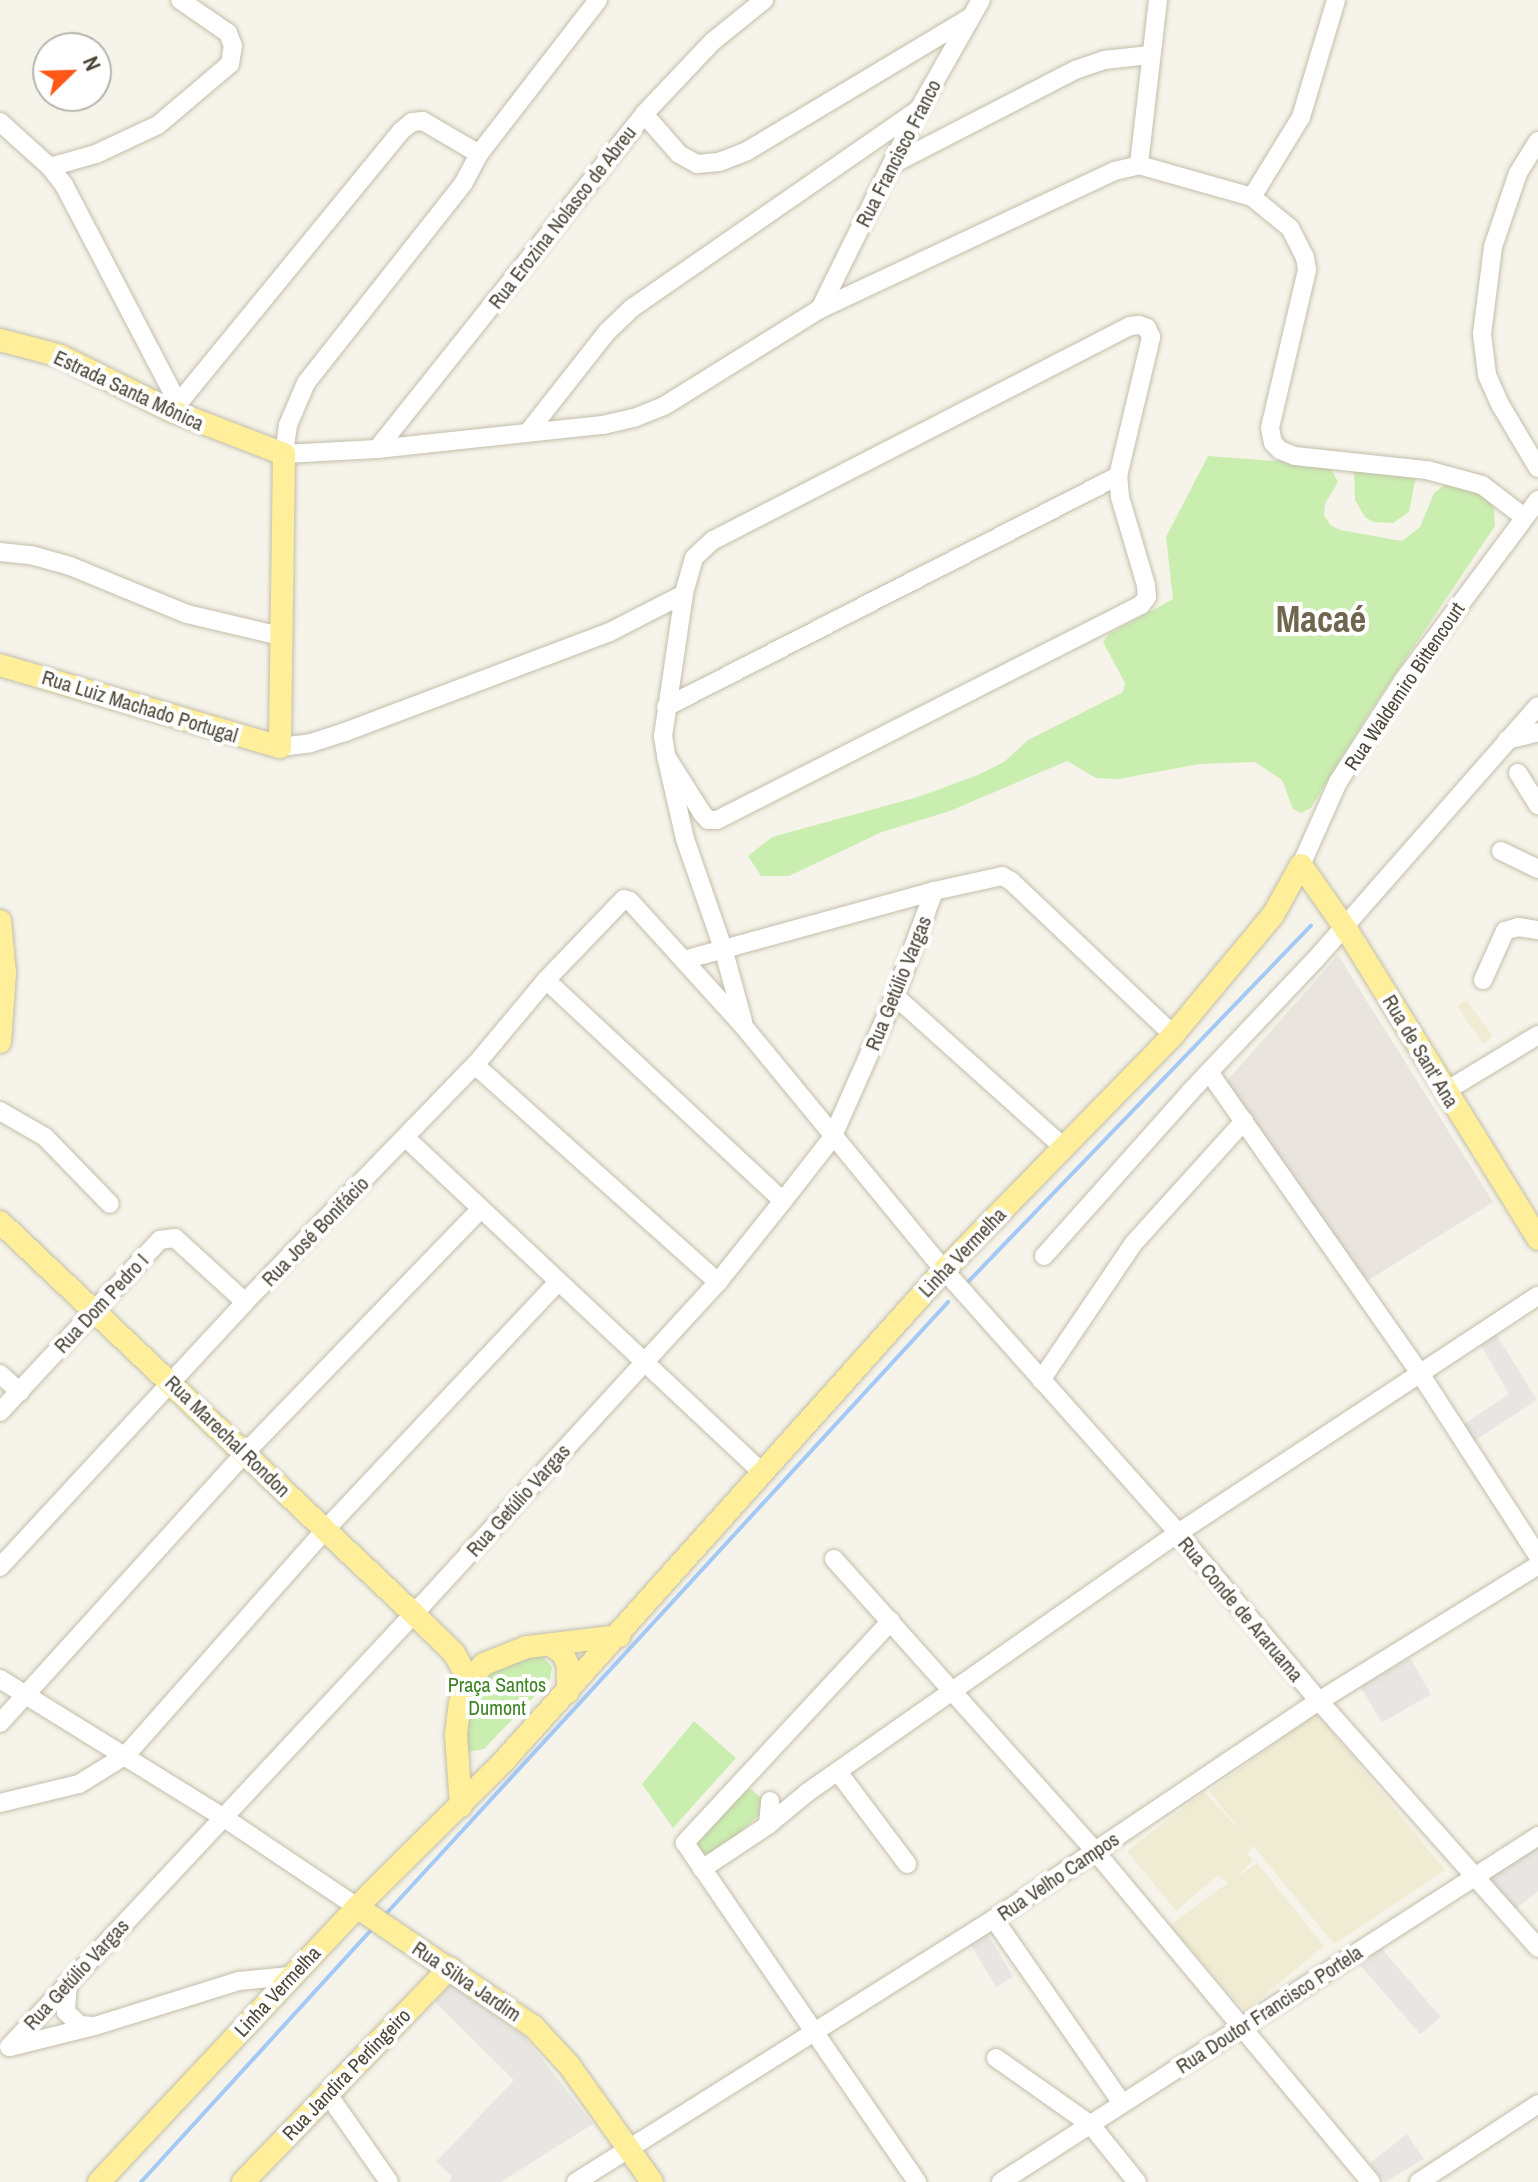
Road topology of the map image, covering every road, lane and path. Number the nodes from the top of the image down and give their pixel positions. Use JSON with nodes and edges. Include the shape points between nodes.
{"nodes":[{"id":1,"x":598,"y":0,"type":"edge"},
{"id":2,"x":764,"y":0,"type":"edge"},
{"id":3,"x":981,"y":0,"type":"edge"},
{"id":4,"x":1158,"y":0,"type":"edge"},
{"id":5,"x":1336,"y":0,"type":"edge"},
{"id":6,"x":183,"y":1,"type":"edge"},
{"id":7,"x":969,"y":18,"type":"junction"},
{"id":8,"x":1150,"y":55,"type":"junction"},
{"id":9,"x":919,"y":109,"type":"junction"},
{"id":10,"x":644,"y":114,"type":"junction"},
{"id":11,"x":0,"y":122,"type":"edge"},
{"id":12,"x":1538,"y":141,"type":"edge"},
{"id":13,"x":479,"y":154,"type":"junction"},
{"id":14,"x":893,"y":164,"type":"junction"},
{"id":15,"x":1139,"y":165,"type":"junction"},
{"id":16,"x":50,"y":167,"type":"junction"},
{"id":17,"x":1252,"y":197,"type":"junction"},
{"id":18,"x":820,"y":309,"type":"junction"},
{"id":19,"x":0,"y":340,"type":"edge"},
{"id":20,"x":174,"y":406,"type":"junction"},
{"id":21,"x":529,"y":431,"type":"junction"},
{"id":22,"x":377,"y":449,"type":"junction"},
{"id":23,"x":284,"y":454,"type":"junction"},
{"id":24,"x":1538,"y":468,"type":"edge"},
{"id":25,"x":1118,"y":476,"type":"junction"},
{"id":26,"x":1538,"y":500,"type":"edge"},
{"id":27,"x":1524,"y":517,"type":"junction"},
{"id":28,"x":0,"y":552,"type":"edge"},
{"id":29,"x":684,"y":594,"type":"junction"},
{"id":30,"x":281,"y":636,"type":"junction"},
{"id":31,"x":0,"y":665,"type":"edge"},
{"id":32,"x":1538,"y":706,"type":"edge"},
{"id":33,"x":666,"y":707,"type":"junction"},
{"id":34,"x":1538,"y":732,"type":"edge"},
{"id":35,"x":1507,"y":740,"type":"junction"},
{"id":36,"x":280,"y":747,"type":"junction"},
{"id":37,"x":666,"y":756,"type":"junction"},
{"id":38,"x":1518,"y":773,"type":"dead end"},
{"id":39,"x":1538,"y":805,"type":"edge"},
{"id":40,"x":1501,"y":851,"type":"dead end"},
{"id":41,"x":1301,"y":865,"type":"junction"},
{"id":42,"x":1538,"y":869,"type":"edge"},
{"id":43,"x":934,"y":891,"type":"junction"},
{"id":44,"x":630,"y":901,"type":"joint"},
{"id":45,"x":0,"y":921,"type":"edge"},
{"id":46,"x":1344,"y":925,"type":"junction"},
{"id":47,"x":1538,"y":930,"type":"edge"},
{"id":48,"x":723,"y":948,"type":"junction"},
{"id":49,"x":684,"y":960,"type":"junction"},
{"id":50,"x":546,"y":980,"type":"junction"},
{"id":51,"x":1483,"y":980,"type":"dead end"},
{"id":52,"x":895,"y":996,"type":"junction"},
{"id":53,"x":745,"y":1028,"type":"junction"},
{"id":54,"x":1173,"y":1035,"type":"junction"},
{"id":55,"x":1538,"y":1035,"type":"edge"},
{"id":56,"x":0,"y":1040,"type":"edge"},
{"id":57,"x":475,"y":1065,"type":"junction"},
{"id":58,"x":1209,"y":1072,"type":"junction"},
{"id":59,"x":1446,"y":1091,"type":"junction"},
{"id":60,"x":0,"y":1111,"type":"edge"},
{"id":61,"x":1244,"y":1121,"type":"junction"},
{"id":62,"x":406,"y":1138,"type":"junction"},
{"id":63,"x":832,"y":1138,"type":"junction"},
{"id":64,"x":1063,"y":1147,"type":"junction"},
{"id":65,"x":783,"y":1201,"type":"junction"},
{"id":66,"x":110,"y":1204,"type":"dead end"},
{"id":67,"x":481,"y":1209,"type":"junction"},
{"id":68,"x":0,"y":1222,"type":"edge"},
{"id":69,"x":1538,"y":1239,"type":"edge"},
{"id":70,"x":1044,"y":1256,"type":"dead end"},
{"id":71,"x":944,"y":1270,"type":"junction"},
{"id":72,"x":718,"y":1282,"type":"junction"},
{"id":73,"x":557,"y":1283,"type":"junction"},
{"id":74,"x":1538,"y":1296,"type":"edge"},
{"id":75,"x":245,"y":1302,"type":"junction"},
{"id":76,"x":96,"y":1310,"type":"junction"},
{"id":77,"x":644,"y":1362,"type":"junction"},
{"id":78,"x":1419,"y":1372,"type":"junction"},
{"id":79,"x":0,"y":1374,"type":"edge"},
{"id":80,"x":1041,"y":1380,"type":"junction"},
{"id":81,"x":172,"y":1382,"type":"junction"},
{"id":82,"x":20,"y":1392,"type":"junction"},
{"id":83,"x":0,"y":1412,"type":"edge"},
{"id":84,"x":245,"y":1453,"type":"junction"},
{"id":85,"x":762,"y":1472,"type":"junction"},
{"id":86,"x":326,"y":1529,"type":"junction"},
{"id":87,"x":1178,"y":1533,"type":"junction"},
{"id":88,"x":1538,"y":1556,"type":"edge"},
{"id":89,"x":834,"y":1559,"type":"dead end"},
{"id":90,"x":1538,"y":1565,"type":"edge"},
{"id":91,"x":0,"y":1567,"type":"edge"},
{"id":92,"x":414,"y":1614,"type":"junction"},
{"id":93,"x":891,"y":1621,"type":"junction"},
{"id":94,"x":619,"y":1636,"type":"junction"},
{"id":95,"x":551,"y":1645,"type":"junction"},
{"id":96,"x":476,"y":1672,"type":"junction"},
{"id":97,"x":0,"y":1679,"type":"edge"},
{"id":98,"x":951,"y":1691,"type":"junction"},
{"id":99,"x":568,"y":1692,"type":"junction"},
{"id":100,"x":27,"y":1697,"type":"junction"},
{"id":101,"x":1319,"y":1701,"type":"junction"},
{"id":102,"x":0,"y":1723,"type":"edge"},
{"id":103,"x":456,"y":1734,"type":"junction"},
{"id":104,"x":126,"y":1755,"type":"junction"},
{"id":105,"x":503,"y":1762,"type":"junction"},
{"id":106,"x":838,"y":1772,"type":"junction"},
{"id":107,"x":750,"y":1774,"type":"junction"},
{"id":108,"x":808,"y":1792,"type":"junction"},
{"id":109,"x":770,"y":1801,"type":"junction"},
{"id":110,"x":0,"y":1803,"type":"edge"},
{"id":111,"x":461,"y":1806,"type":"junction"},
{"id":112,"x":223,"y":1817,"type":"junction"},
{"id":113,"x":768,"y":1825,"type":"junction"},
{"id":114,"x":1538,"y":1836,"type":"edge"},
{"id":115,"x":1095,"y":1851,"type":"junction"},
{"id":116,"x":907,"y":1864,"type":"dead end"},
{"id":117,"x":702,"y":1869,"type":"junction"},
{"id":118,"x":1474,"y":1875,"type":"junction"},
{"id":119,"x":371,"y":1917,"type":"junction"},
{"id":120,"x":994,"y":1919,"type":"junction"},
{"id":121,"x":1538,"y":1948,"type":"edge"},
{"id":122,"x":450,"y":1968,"type":"junction"},
{"id":123,"x":290,"y":1976,"type":"junction"},
{"id":124,"x":239,"y":1981,"type":"junction"},
{"id":125,"x":68,"y":1982,"type":"junction"},
{"id":126,"x":258,"y":2011,"type":"junction"},
{"id":127,"x":95,"y":2026,"type":"junction"},
{"id":128,"x":1242,"y":2027,"type":"junction"},
{"id":129,"x":813,"y":2031,"type":"junction"},
{"id":130,"x":5,"y":2048,"type":"edge"},
{"id":131,"x":996,"y":2058,"type":"dead end"},
{"id":132,"x":327,"y":2093,"type":"junction"},
{"id":133,"x":1122,"y":2103,"type":"junction"},
{"id":134,"x":1538,"y":2104,"type":"edge"},
{"id":135,"x":1091,"y":2125,"type":"junction"},
{"id":136,"x":629,"y":2150,"type":"junction"},
{"id":137,"x":99,"y":2182,"type":"edge"},
{"id":138,"x":243,"y":2182,"type":"edge"},
{"id":139,"x":389,"y":2182,"type":"edge"},
{"id":140,"x":576,"y":2182,"type":"edge"},
{"id":141,"x":652,"y":2182,"type":"edge"},
{"id":142,"x":917,"y":2182,"type":"edge"},
{"id":143,"x":1001,"y":2182,"type":"edge"},
{"id":144,"x":1137,"y":2182,"type":"edge"},
{"id":145,"x":1371,"y":2182,"type":"edge"},
{"id":146,"x":1419,"y":2182,"type":"edge"}],
"edges":[{"from":1,"to":13,"type":"street"},
{"from":2,"to":10,"type":"street","name":"Rua Erozina Nolasco de Abreu","via":[[712,42]]},
{"from":3,"to":7,"type":"street","name":"Rua Francisco Franco"},
{"from":4,"to":8,"type":"street"},
{"from":5,"to":17,"type":"street","via":[[1301,117]]},
{"from":6,"to":16,"type":"street","via":[[228,33],[233,46],[230,64],[158,125],[96,154]]},
{"from":7,"to":9,"type":"street","name":"Rua Francisco Franco"},
{"from":7,"to":10,"type":"street","via":[[747,151],[719,162],[697,164],[679,154]]},
{"from":8,"to":14,"type":"street","via":[[1104,60],[1075,70]]},
{"from":8,"to":15,"type":"street"},
{"from":9,"to":14,"type":"street","name":"Rua Francisco Franco"},
{"from":9,"to":21,"type":"street","via":[[632,308]]},
{"from":10,"to":22,"type":"street","name":"Rua Erozina Nolasco de Abreu"},
{"from":11,"to":16,"type":"street"},
{"from":12,"to":24,"type":"street","via":[[1518,173],[1493,247],[1482,334],[1487,375]]},
{"from":13,"to":20,"type":"street","via":[[423,121],[401,131]]},
{"from":13,"to":23,"type":"street","via":[[463,184],[306,383],[288,425]]},
{"from":14,"to":18,"type":"street","name":"Rua Francisco Franco"},
{"from":15,"to":17,"type":"street"},
{"from":15,"to":18,"type":"street","via":[[1114,171]]},
{"from":16,"to":20,"type":"street","via":[[64,185]]},
{"from":17,"to":27,"type":"street","via":[[1290,228],[1307,270],[1270,428],[1273,443],[1295,456],[1427,470],[1482,485]]},
{"from":18,"to":21,"type":"street","via":[[664,406],[603,425]]},
{"from":19,"to":20,"type":"main road","name":"Estrada Santa Mônica","via":[[61,356]]},
{"from":20,"to":23,"type":"main road","name":"Estrada Santa Mônica"},
{"from":21,"to":22,"type":"street"},
{"from":22,"to":23,"type":"street"},
{"from":23,"to":30,"type":"main road"},
{"from":25,"to":29,"type":"street","via":[[1151,337],[1139,325],[713,540],[694,558]]},
{"from":25,"to":33,"type":"street"},
{"from":25,"to":37,"type":"street","via":[[1146,585],[1141,605],[717,820],[702,813]]},
{"from":26,"to":27,"type":"street","name":"Rua Waldemiro Bittencourt"},
{"from":27,"to":41,"type":"street","name":"Rua Waldemiro Bittencourt","via":[[1403,681],[1338,782]]},
{"from":28,"to":30,"type":"street","via":[[70,566],[187,614]]},
{"from":29,"to":33,"type":"street"},
{"from":29,"to":36,"type":"street","via":[[580,643],[345,732]]},
{"from":30,"to":36,"type":"main road"},
{"from":31,"to":36,"type":"main road","name":"Rua Luiz Machado Portugal"},
{"from":32,"to":35,"type":"street"},
{"from":33,"to":37,"type":"street"},
{"from":34,"to":35,"type":"street"},
{"from":35,"to":46,"type":"street"},
{"from":37,"to":48,"type":"street","via":[[685,839]]},
{"from":38,"to":39,"type":"street"},
{"from":40,"to":42,"type":"street"},
{"from":41,"to":46,"type":"main road","name":"Rua de Sant' Ana"},
{"from":41,"to":54,"type":"main road","name":"Linha Vermelha","via":[[1273,915]]},
{"from":43,"to":48,"type":"street"},
{"from":43,"to":52,"type":"street","name":"Rua Getúlio Vargas"},
{"from":43,"to":54,"type":"street","via":[[992,877],[1011,881]]},
{"from":44,"to":49,"type":"street","name":"Rua Conde de Araruama"},
{"from":44,"to":50,"type":"street","name":"Rua José Bonifácio","via":[[620,901]]},
{"from":45,"to":56,"type":"main road","via":[[5,973]]},
{"from":46,"to":58,"type":"street"},
{"from":46,"to":59,"type":"main road","name":"Rua de Sant' Ana"},
{"from":47,"to":51,"type":"street","via":[[1505,931]]},
{"from":48,"to":49,"type":"street"},
{"from":48,"to":53,"type":"street"},
{"from":49,"to":53,"type":"street","name":"Rua Conde de Araruama"},
{"from":50,"to":57,"type":"street","name":"Rua José Bonifácio"},
{"from":50,"to":65,"type":"street"},
{"from":52,"to":63,"type":"street","name":"Rua Getúlio Vargas"},
{"from":52,"to":64,"type":"street"},
{"from":53,"to":63,"type":"street","name":"Rua Conde de Araruama"},
{"from":54,"to":64,"type":"main road","name":"Linha Vermelha"},
{"from":55,"to":59,"type":"street"},
{"from":57,"to":62,"type":"street","name":"Rua José Bonifácio"},
{"from":57,"to":72,"type":"street"},
{"from":58,"to":61,"type":"street"},
{"from":58,"to":70,"type":"street"},
{"from":59,"to":69,"type":"main road","name":"Rua de Sant' Ana"},
{"from":60,"to":66,"type":"street","via":[[45,1137]]},
{"from":61,"to":78,"type":"street"},
{"from":61,"to":80,"type":"street","via":[[1133,1244]]},
{"from":62,"to":67,"type":"street"},
{"from":62,"to":75,"type":"street","name":"Rua José Bonifácio"},
{"from":63,"to":65,"type":"street","name":"Rua Getúlio Vargas"},
{"from":63,"to":71,"type":"street","name":"Rua Conde de Araruama"},
{"from":64,"to":71,"type":"main road","name":"Linha Vermelha"},
{"from":65,"to":72,"type":"street","name":"Rua Getúlio Vargas"},
{"from":67,"to":73,"type":"street"},
{"from":67,"to":84,"type":"street"},
{"from":68,"to":76,"type":"main road","name":"Rua Marechal Rondon"},
{"from":71,"to":80,"type":"street","name":"Rua Conde de Araruama"},
{"from":71,"to":85,"type":"main road","name":"Linha Vermelha"},
{"from":72,"to":77,"type":"street","name":"Rua Getúlio Vargas"},
{"from":73,"to":77,"type":"street"},
{"from":73,"to":86,"type":"street"},
{"from":74,"to":78,"type":"street"},
{"from":75,"to":76,"type":"street","name":"Rua Dom Pedro I","via":[[175,1238],[167,1237]]},
{"from":75,"to":81,"type":"street","name":"Rua José Bonifácio"},
{"from":76,"to":81,"type":"main road","name":"Rua Marechal Rondon"},
{"from":76,"to":82,"type":"street","name":"Rua Dom Pedro I"},
{"from":77,"to":85,"type":"street"},
{"from":77,"to":92,"type":"street","name":"Rua Getúlio Vargas"},
{"from":78,"to":87,"type":"street"},
{"from":78,"to":88,"type":"street"},
{"from":79,"to":82,"type":"street"},
{"from":80,"to":87,"type":"street","name":"Rua Conde de Araruama"},
{"from":81,"to":84,"type":"main road","name":"Rua Marechal Rondon"},
{"from":81,"to":91,"type":"street","name":"Rua José Bonifácio"},
{"from":82,"to":83,"type":"street","name":"Rua Dom Pedro I"},
{"from":84,"to":86,"type":"main road","name":"Rua Marechal Rondon"},
{"from":84,"to":100,"type":"street"},
{"from":85,"to":94,"type":"main road","name":"Linha Vermelha"},
{"from":86,"to":92,"type":"main road","name":"Rua Marechal Rondon"},
{"from":86,"to":104,"type":"street"},
{"from":87,"to":98,"type":"street"},
{"from":87,"to":101,"type":"street","name":"Rua Conde de Araruama"},
{"from":89,"to":93,"type":"street"},
{"from":90,"to":101,"type":"street","name":"Rua Velho Campos"},
{"from":92,"to":96,"type":"main road","name":"Rua Marechal Rondon"},
{"from":92,"to":112,"type":"street","name":"Rua Getúlio Vargas"},
{"from":93,"to":98,"type":"street"},
{"from":93,"to":107,"type":"street"},
{"from":94,"to":95,"type":"main road"},
{"from":94,"to":99,"type":"main road","name":"Linha Vermelha"},
{"from":95,"to":96,"type":"main road","via":[[527,1647]]},
{"from":95,"to":99,"type":"main road","via":[[568,1665]]},
{"from":96,"to":103,"type":"main road","via":[[460,1703]]},
{"from":97,"to":100,"type":"street"},
{"from":98,"to":106,"type":"street"},
{"from":98,"to":115,"type":"street"},
{"from":99,"to":105,"type":"main road","name":"Linha Vermelha"},
{"from":100,"to":102,"type":"street"},
{"from":100,"to":104,"type":"street"},
{"from":101,"to":115,"type":"street","name":"Rua Velho Campos"},
{"from":101,"to":118,"type":"street","name":"Rua Conde de Araruama"},
{"from":103,"to":105,"type":"main road","via":[[463,1752],[476,1762]]},
{"from":103,"to":111,"type":"main road"},
{"from":104,"to":110,"type":"street","via":[[79,1784]]},
{"from":104,"to":112,"type":"street"},
{"from":105,"to":111,"type":"main road","name":"Linha Vermelha"},
{"from":106,"to":108,"type":"street"},
{"from":106,"to":116,"type":"street"},
{"from":107,"to":109,"type":"street"},
{"from":107,"to":117,"type":"street","via":[[685,1843]]},
{"from":108,"to":109,"type":"street"},
{"from":108,"to":113,"type":"street"},
{"from":109,"to":113,"type":"street"},
{"from":111,"to":119,"type":"main road","name":"Linha Vermelha"},
{"from":112,"to":119,"type":"street"},
{"from":112,"to":125,"type":"street","name":"Rua Getúlio Vargas"},
{"from":113,"to":117,"type":"street"},
{"from":114,"to":118,"type":"street","name":"Rua Doutor Francisco Portela"},
{"from":115,"to":120,"type":"street","name":"Rua Velho Campos"},
{"from":115,"to":128,"type":"street"},
{"from":117,"to":129,"type":"street"},
{"from":118,"to":121,"type":"street","name":"Rua Conde de Araruama"},
{"from":118,"to":128,"type":"street","name":"Rua Doutor Francisco Portela"},
{"from":119,"to":122,"type":"main road","name":"Rua Silva Jardim"},
{"from":119,"to":123,"type":"main road","name":"Linha Vermelha"},
{"from":120,"to":129,"type":"street","name":"Rua Velho Campos"},
{"from":120,"to":133,"type":"street"},
{"from":122,"to":132,"type":"main road","name":"Rua Jandira Perlingeiro"},
{"from":122,"to":136,"type":"main road","name":"Rua Silva Jardim","via":[[552,2044]]},
{"from":123,"to":124,"type":"street"},
{"from":123,"to":126,"type":"main road","name":"Linha Vermelha"},
{"from":124,"to":126,"type":"street","via":[[257,1998]]},
{"from":124,"to":127,"type":"street"},
{"from":125,"to":127,"type":"street","via":[[66,2012],[80,2025]]},
{"from":125,"to":130,"type":"street","name":"Rua Getúlio Vargas"},
{"from":126,"to":137,"type":"main road","name":"Linha Vermelha"},
{"from":127,"to":130,"type":"street"},
{"from":128,"to":133,"type":"street","name":"Rua Doutor Francisco Portela"},
{"from":128,"to":145,"type":"street"},
{"from":129,"to":136,"type":"street","name":"Rua Velho Campos"},
{"from":129,"to":142,"type":"street"},
{"from":131,"to":135,"type":"street"},
{"from":132,"to":138,"type":"main road","name":"Rua Jandira Perlingeiro"},
{"from":132,"to":139,"type":"street"},
{"from":133,"to":135,"type":"street","name":"Rua Doutor Francisco Portela"},
{"from":134,"to":146,"type":"street"},
{"from":135,"to":143,"type":"street","name":"Rua Doutor Francisco Portela"},
{"from":135,"to":144,"type":"street"},
{"from":136,"to":140,"type":"street","name":"Rua Velho Campos"},
{"from":136,"to":141,"type":"main road","name":"Rua Silva Jardim"}]}
